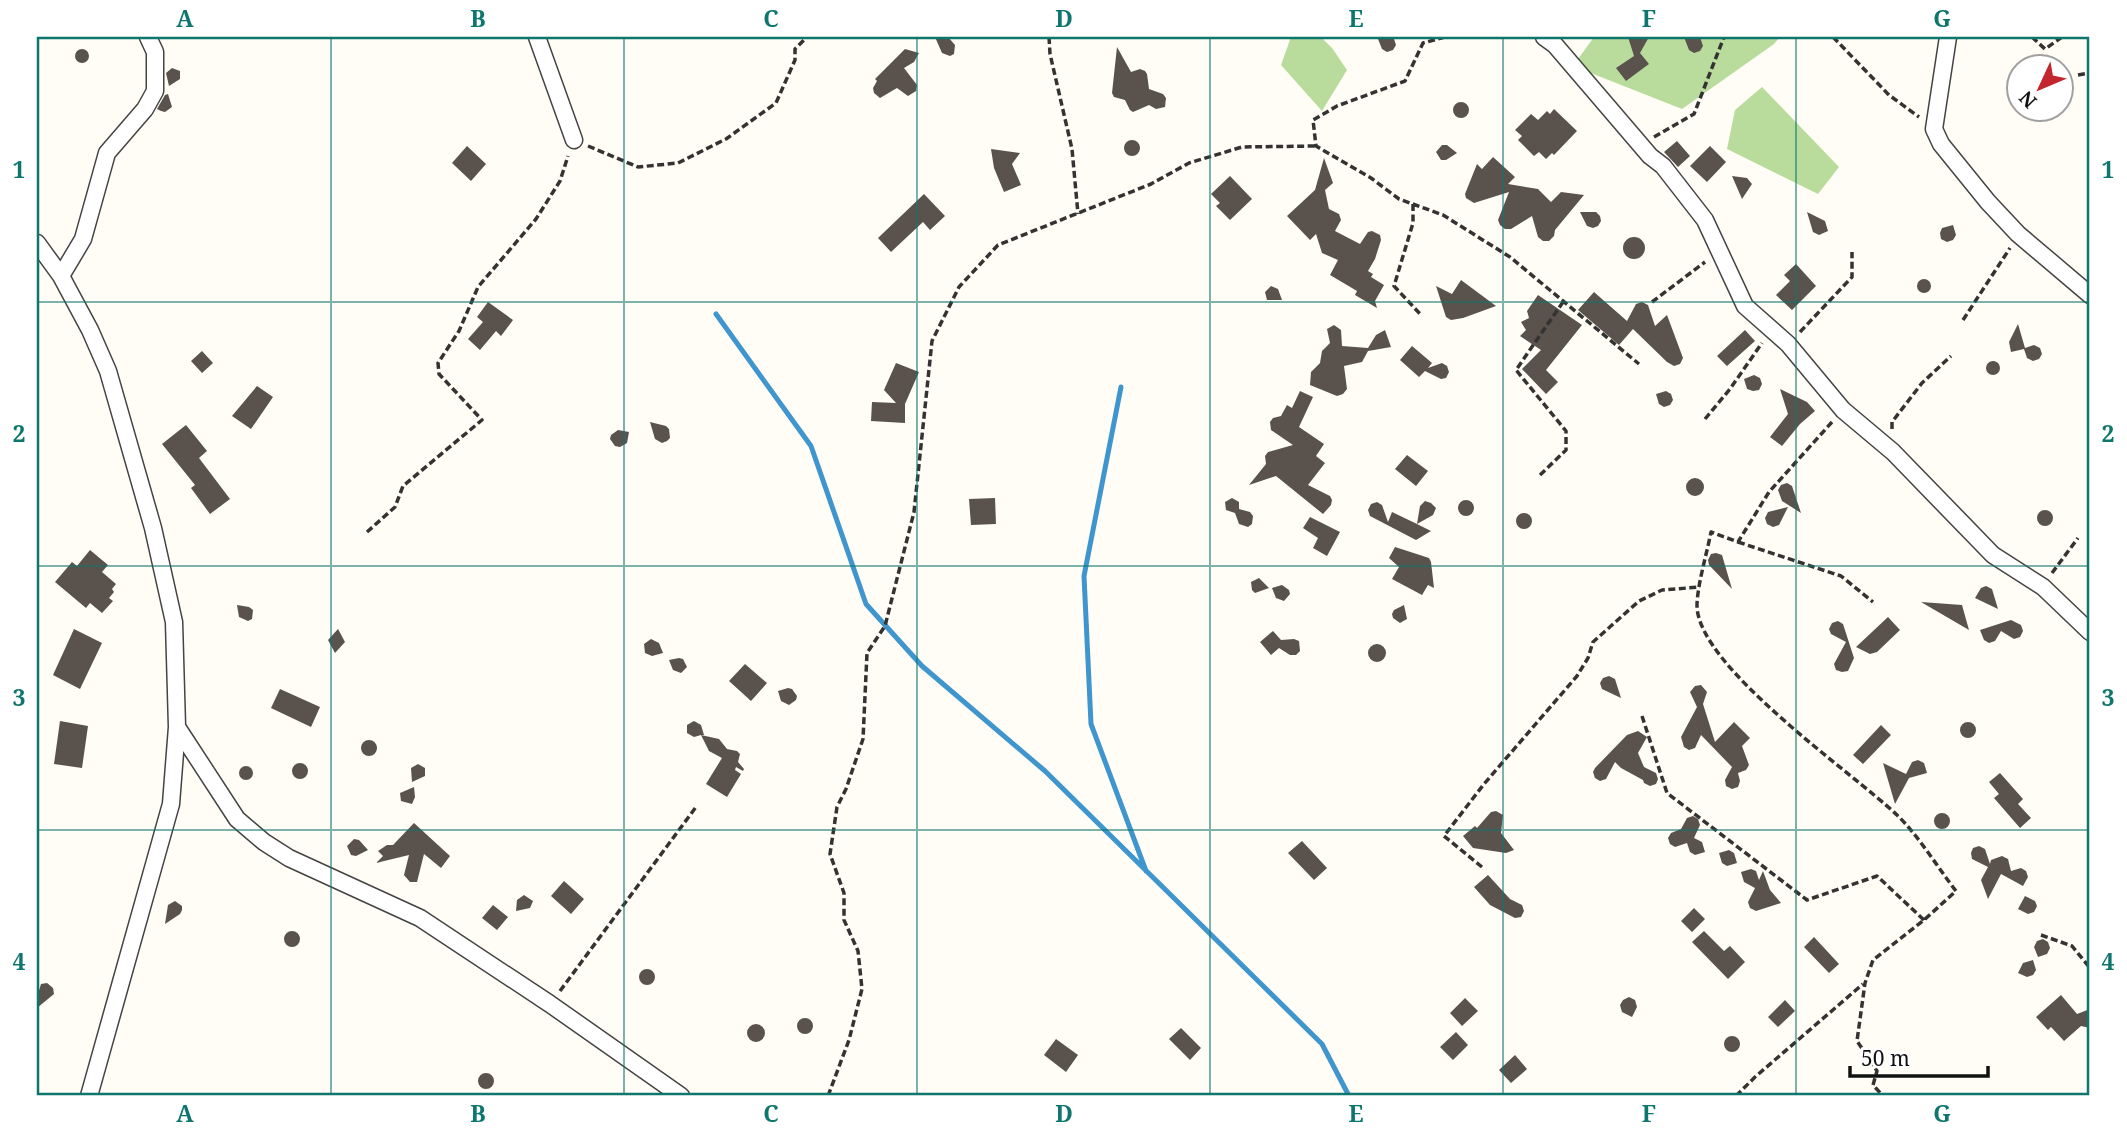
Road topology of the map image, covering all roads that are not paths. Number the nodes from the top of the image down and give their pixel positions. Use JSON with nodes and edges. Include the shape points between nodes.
{"nodes":[{"id":1,"x":148,"y":37,"type":"edge"},
{"id":2,"x":537,"y":37,"type":"edge"},
{"id":3,"x":1544,"y":37,"type":"edge"},
{"id":4,"x":1948,"y":37,"type":"edge"},
{"id":5,"x":574,"y":140,"type":"road end"},
{"id":6,"x":37,"y":243,"type":"edge"},
{"id":7,"x":61,"y":276,"type":"junction"},
{"id":8,"x":2090,"y":295,"type":"edge"},
{"id":9,"x":2090,"y":632,"type":"edge"},
{"id":10,"x":177,"y":727,"type":"junction"},
{"id":11,"x":89,"y":1096,"type":"edge"},
{"id":12,"x":681,"y":1096,"type":"edge"}],
"edges":[{"from":1,"to":7,"type":"street","via":[[155,52],[155,91],[107,153],[83,239]]},
{"from":2,"to":5,"type":"street"},
{"from":3,"to":9,"type":"street","via":[[1705,220],[1745,306],[1788,344],[1843,410],[1893,452],[1993,555],[2043,587]]},
{"from":4,"to":8,"type":"street","via":[[1934,129],[1941,144],[2018,234]]},
{"from":6,"to":7,"type":"street"},
{"from":7,"to":10,"type":"street","via":[[108,371],[153,528],[174,622]]},
{"from":10,"to":11,"type":"street","via":[[171,804]]},
{"from":10,"to":12,"type":"street","via":[[237,819],[264,842],[420,918]]}]}
